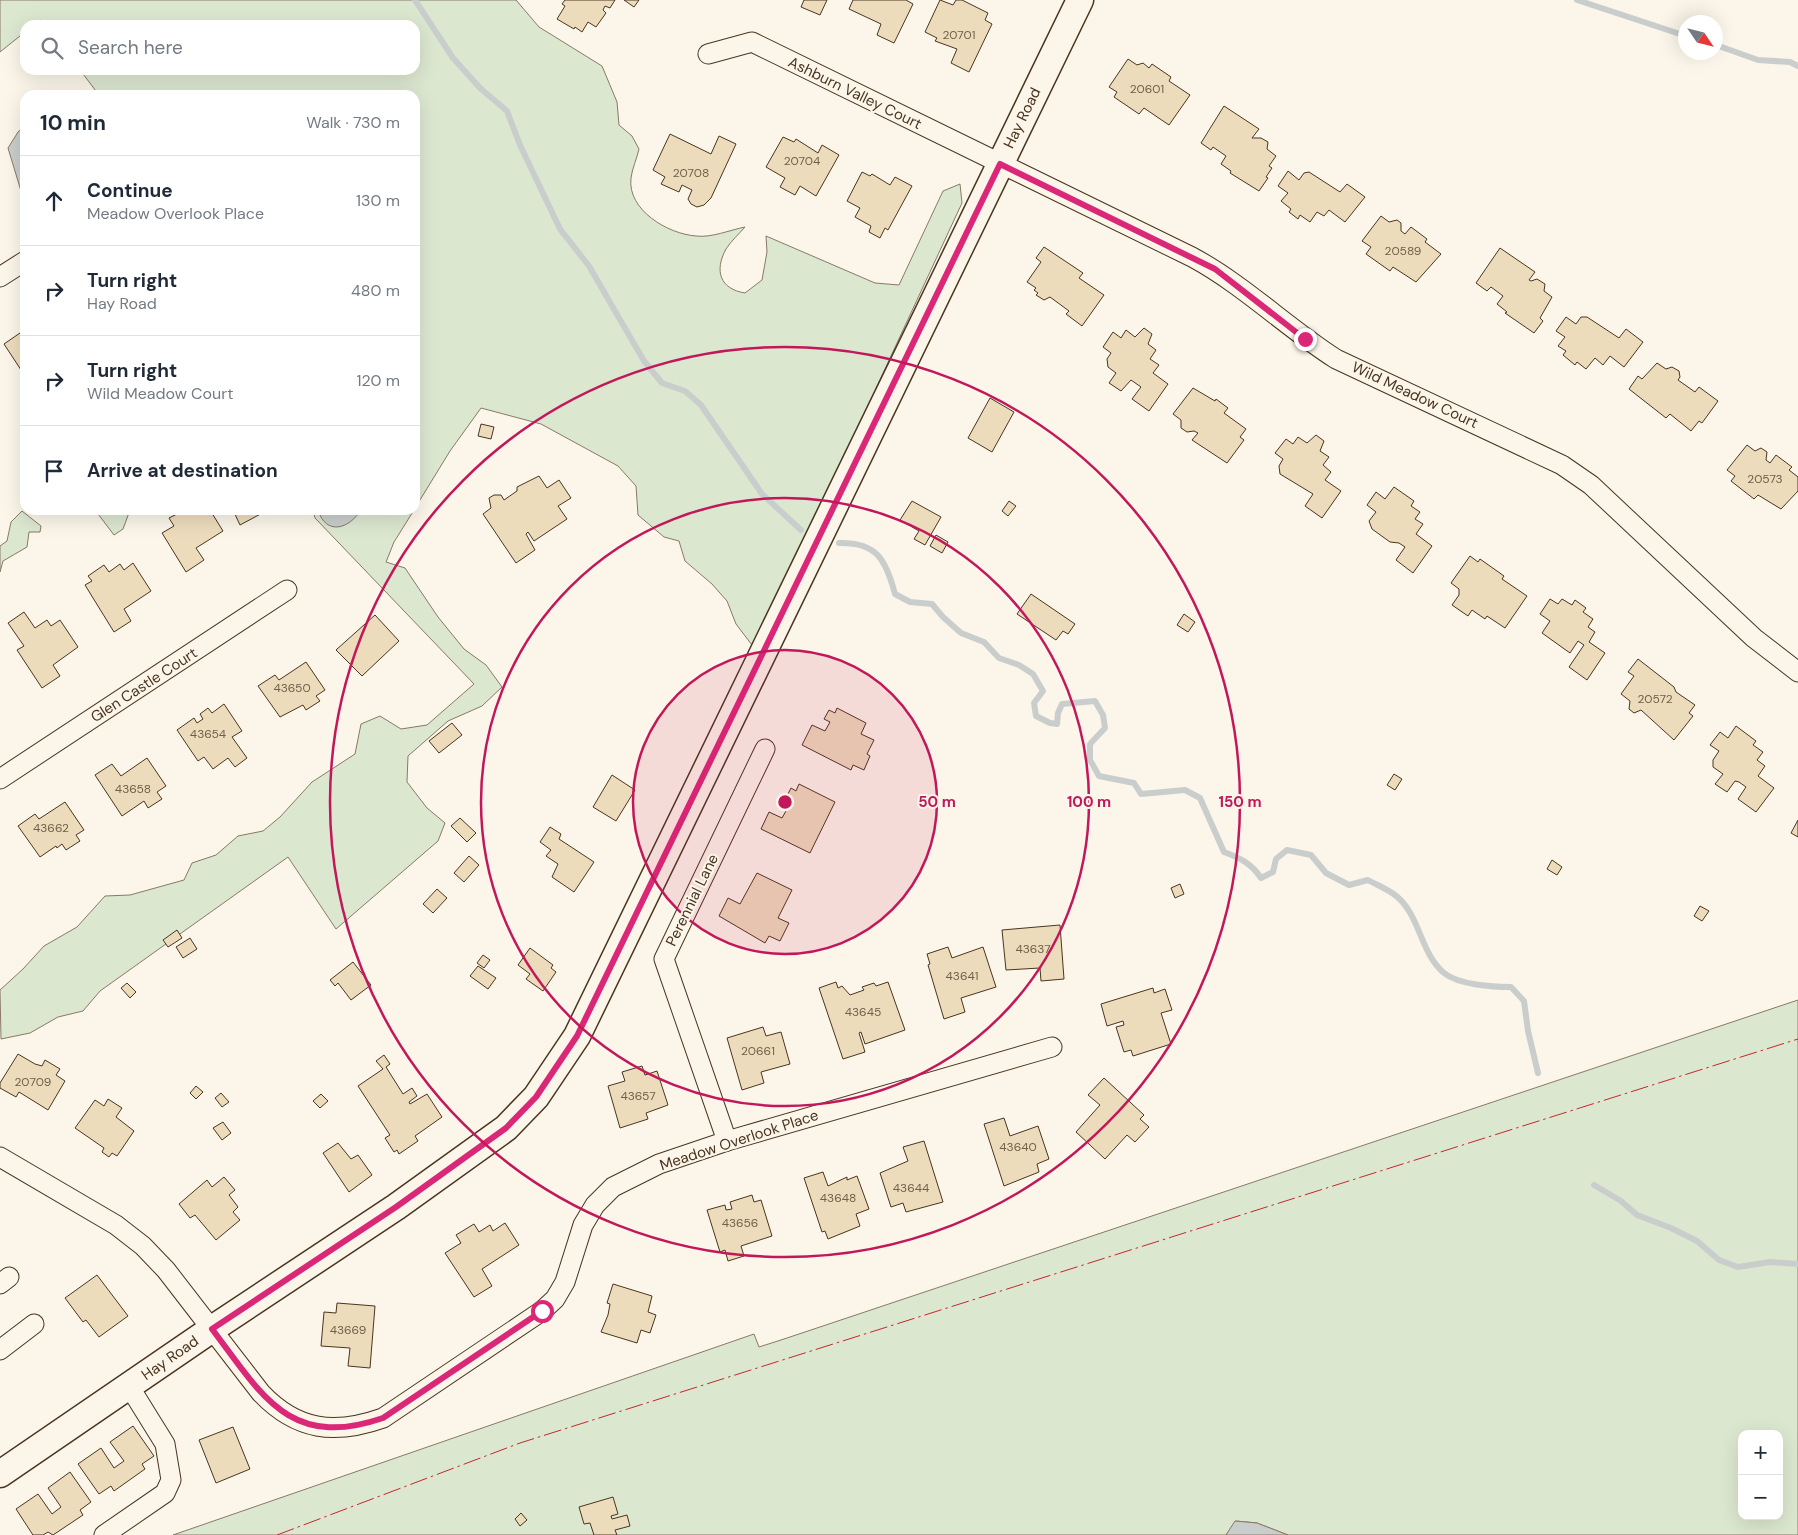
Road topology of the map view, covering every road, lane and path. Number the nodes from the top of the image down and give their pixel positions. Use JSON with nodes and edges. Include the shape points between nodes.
{"nodes":[{"id":1,"x":1080,"y":0,"type":"edge"},
{"id":2,"x":708,"y":54,"type":"dead end"},
{"id":3,"x":1000,"y":164,"type":"junction"},
{"id":4,"x":20,"y":264,"type":"edge"},
{"id":5,"x":0,"y":277,"type":"edge"},
{"id":6,"x":287,"y":590,"type":"dead end"},
{"id":7,"x":1798,"y":672,"type":"edge"},
{"id":8,"x":765,"y":749,"type":"dead end"},
{"id":9,"x":0,"y":779,"type":"edge"},
{"id":10,"x":1052,"y":1047,"type":"dead end"},
{"id":11,"x":727,"y":1141,"type":"junction"},
{"id":12,"x":0,"y":1157,"type":"edge"},
{"id":13,"x":34,"y":1324,"type":"dead end"},
{"id":14,"x":212,"y":1329,"type":"junction"},
{"id":15,"x":0,"y":1350,"type":"edge"},
{"id":16,"x":128,"y":1386,"type":"junction"},
{"id":17,"x":0,"y":1474,"type":"edge"},
{"id":18,"x":104,"y":1535,"type":"edge"}],
"edges":[{"from":1,"to":3,"type":"street","name":"Hay Road"},
{"from":2,"to":3,"type":"street","name":"Ashburn Valley Court","via":[[752,42]]},
{"from":3,"to":7,"type":"street","name":"Wild Meadow Court","via":[[1215,269],[1336,359],[1562,465],[1591,485],[1754,638]]},
{"from":3,"to":14,"type":"street","name":"Hay Road","via":[[577,1036],[558,1066],[536,1097],[506,1128],[396,1207]]},
{"from":4,"to":5,"type":"street"},
{"from":6,"to":9,"type":"street","name":"Glen Castle Court"},
{"from":8,"to":11,"type":"street","name":"Perennial Lane","via":[[664,959]]},
{"from":10,"to":11,"type":"street","name":"Meadow Overlook Place"},
{"from":11,"to":14,"type":"street","name":"Meadow Overlook Place","via":[[659,1164],[613,1188],[595,1205],[583,1225],[565,1282],[555,1299],[383,1418],[361,1426],[338,1428],[296,1420],[261,1393]]},
{"from":12,"to":14,"type":"street","name":"Meadow Overlook Place","via":[[116,1225],[143,1246]]},
{"from":13,"to":15,"type":"street"},
{"from":14,"to":16,"type":"street","name":"Hay Road"},
{"from":16,"to":17,"type":"street","name":"Hay Road"},
{"from":16,"to":18,"type":"street","via":[[164,1444],[171,1480],[165,1493]]}]}
